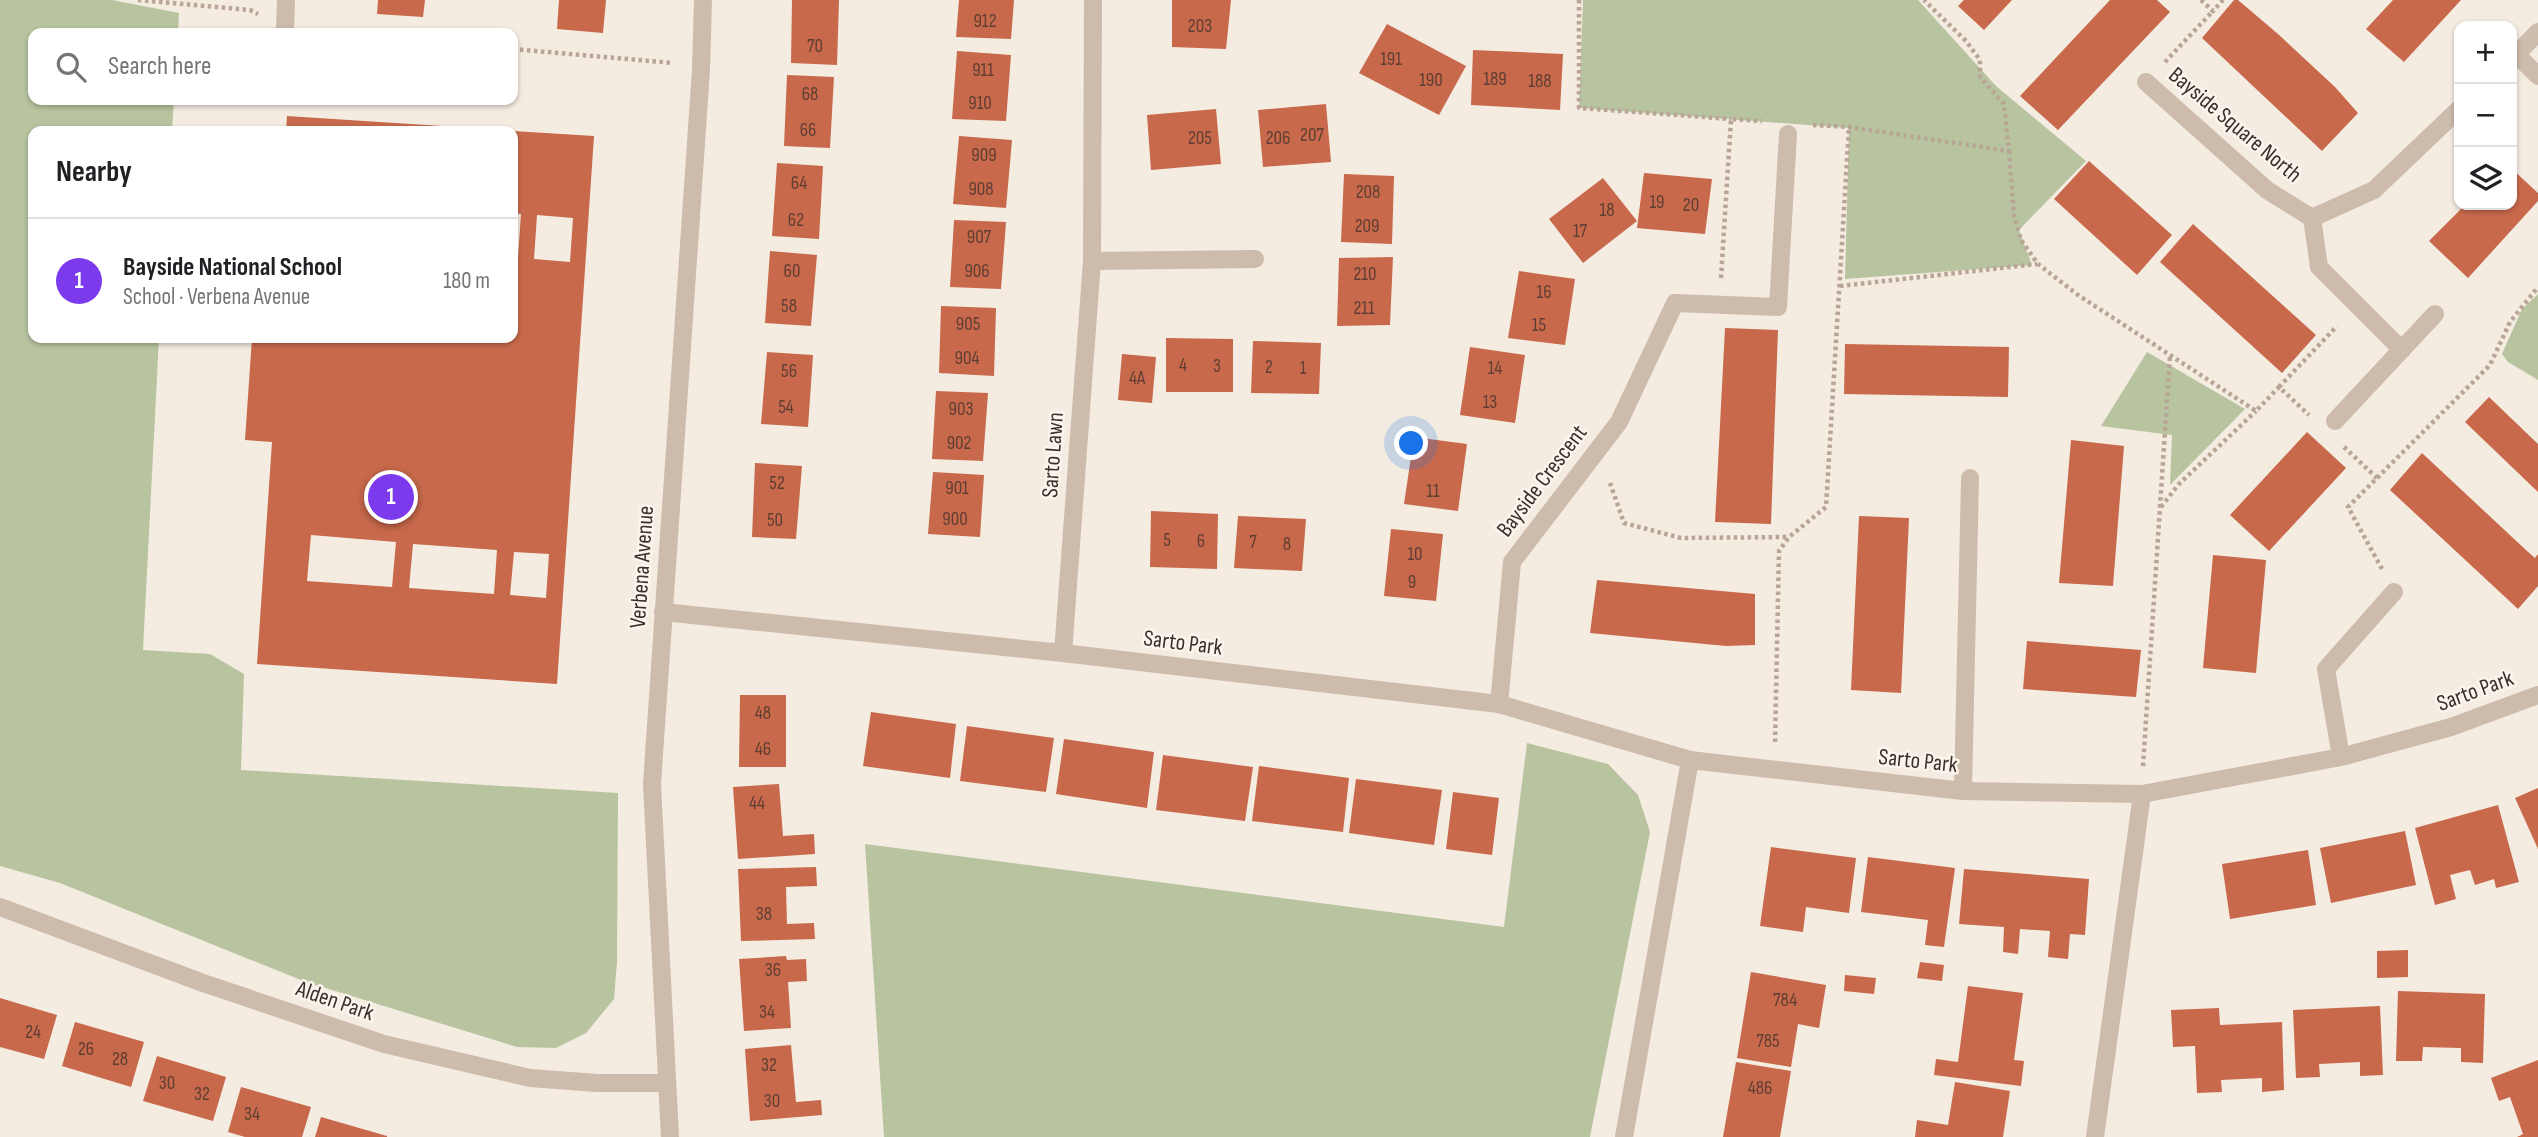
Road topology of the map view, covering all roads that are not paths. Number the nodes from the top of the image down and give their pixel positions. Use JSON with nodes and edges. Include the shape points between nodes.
{"nodes":[{"id":1,"x":286,"y":0,"type":"edge"},
{"id":2,"x":704,"y":0,"type":"edge"},
{"id":3,"x":1093,"y":0,"type":"edge"},
{"id":4,"x":285,"y":28,"type":"edge"},
{"id":5,"x":2538,"y":32,"type":"edge"},
{"id":6,"x":2517,"y":54,"type":"edge"},
{"id":7,"x":2517,"y":59,"type":"edge"},
{"id":8,"x":2538,"y":76,"type":"edge"},
{"id":9,"x":2146,"y":82,"type":"road end"},
{"id":10,"x":2454,"y":114,"type":"edge"},
{"id":11,"x":1788,"y":134,"type":"dead end"},
{"id":12,"x":2312,"y":218,"type":"junction"},
{"id":13,"x":1255,"y":259,"type":"dead end"},
{"id":14,"x":1092,"y":261,"type":"junction"},
{"id":15,"x":2435,"y":314,"type":"dead end"},
{"id":16,"x":2402,"y":350,"type":"junction"},
{"id":17,"x":2326,"y":422,"type":"road end"},
{"id":18,"x":1970,"y":478,"type":"dead end"},
{"id":19,"x":2395,"y":592,"type":"road end"},
{"id":20,"x":663,"y":612,"type":"junction"},
{"id":21,"x":1063,"y":653,"type":"junction"},
{"id":22,"x":2538,"y":695,"type":"edge"},
{"id":23,"x":1499,"y":704,"type":"junction"},
{"id":24,"x":2341,"y":757,"type":"junction"},
{"id":25,"x":1690,"y":760,"type":"junction"},
{"id":26,"x":1963,"y":790,"type":"junction"},
{"id":27,"x":2142,"y":794,"type":"junction"},
{"id":28,"x":0,"y":907,"type":"edge"},
{"id":29,"x":667,"y":1083,"type":"junction"},
{"id":30,"x":670,"y":1137,"type":"edge"},
{"id":31,"x":1624,"y":1137,"type":"edge"},
{"id":32,"x":2095,"y":1137,"type":"edge"}],
"edges":[{"from":1,"to":4,"type":"street"},
{"from":2,"to":20,"type":"street","name":"Verbena Avenue"},
{"from":3,"to":14,"type":"street","name":"Sarto Lawn"},
{"from":5,"to":6,"type":"street"},
{"from":7,"to":8,"type":"street"},
{"from":9,"to":12,"type":"street","name":"Bayside Square North","via":[[2267,190]]},
{"from":10,"to":12,"type":"street","via":[[2374,190]]},
{"from":11,"to":23,"type":"street","name":"Bayside Crescent","via":[[1778,307],[1675,303],[1619,422],[1511,562]]},
{"from":12,"to":16,"type":"street","via":[[2319,267]]},
{"from":13,"to":14,"type":"street"},
{"from":14,"to":21,"type":"street","name":"Sarto Lawn"},
{"from":15,"to":16,"type":"street"},
{"from":16,"to":17,"type":"street"},
{"from":18,"to":26,"type":"street"},
{"from":19,"to":24,"type":"street","via":[[2326,669]]},
{"from":20,"to":21,"type":"street","name":"Sarto Park"},
{"from":20,"to":29,"type":"street","name":"Verbena Avenue","via":[[652,784]]},
{"from":21,"to":23,"type":"street","name":"Sarto Park"},
{"from":22,"to":24,"type":"street","name":"Sarto Park","via":[[2451,727]]},
{"from":23,"to":25,"type":"street","name":"Sarto Park"},
{"from":24,"to":27,"type":"street","name":"Sarto Park"},
{"from":25,"to":26,"type":"street","name":"Sarto Park"},
{"from":25,"to":31,"type":"street"},
{"from":26,"to":27,"type":"street","name":"Sarto Park"},
{"from":27,"to":32,"type":"street"},
{"from":28,"to":29,"type":"street","name":"Alden Park","via":[[384,1044],[530,1078]]},
{"from":29,"to":30,"type":"street","name":"Verbena Avenue"}]}
